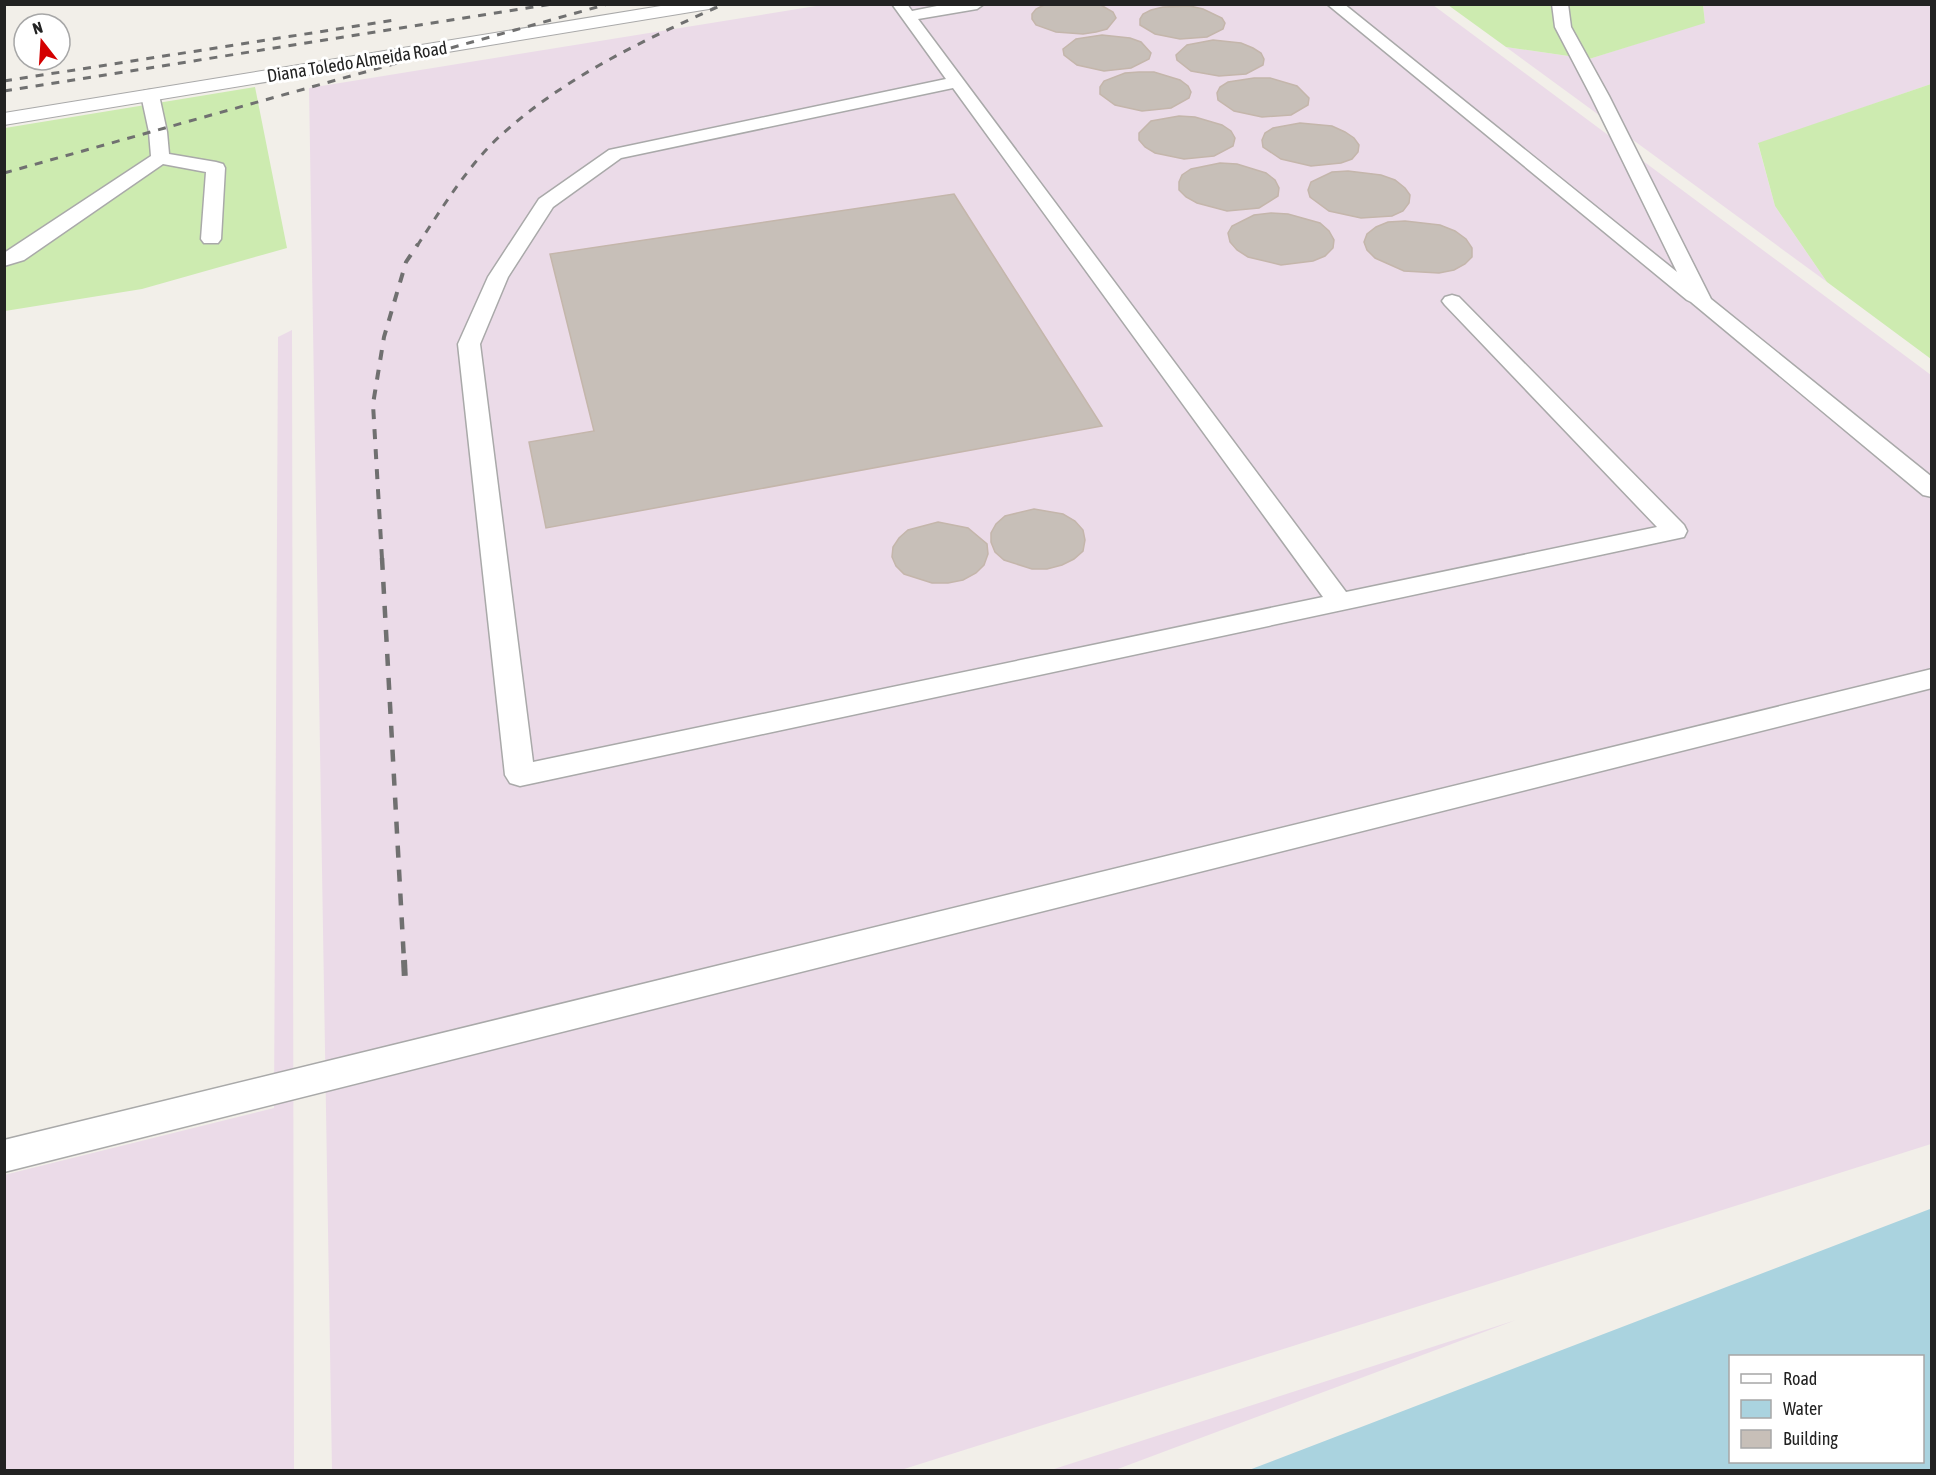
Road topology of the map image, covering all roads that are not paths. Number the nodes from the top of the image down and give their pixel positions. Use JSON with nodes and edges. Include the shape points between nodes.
{"nodes":[{"id":1,"x":709,"y":4,"type":"edge"},
{"id":2,"x":977,"y":4,"type":"edge"},
{"id":3,"x":1334,"y":4,"type":"edge"},
{"id":4,"x":1560,"y":4,"type":"edge"},
{"id":5,"x":903,"y":10,"type":"edge"},
{"id":6,"x":957,"y":82,"type":"junction"},
{"id":7,"x":150,"y":95,"type":"junction"},
{"id":8,"x":4,"y":119,"type":"edge"},
{"id":9,"x":160,"y":158,"type":"junction"},
{"id":10,"x":211,"y":239,"type":"dead end"},
{"id":11,"x":4,"y":260,"type":"edge"},
{"id":12,"x":1452,"y":301,"type":"dead end"},
{"id":13,"x":1702,"y":302,"type":"junction"},
{"id":14,"x":1932,"y":490,"type":"edge"},
{"id":15,"x":1340,"y":602,"type":"junction"},
{"id":16,"x":1932,"y":678,"type":"edge"},
{"id":17,"x":4,"y":1156,"type":"edge"}],
"edges":[{"from":1,"to":7,"type":"street","name":"Diana Toledo Almeida Road"},
{"from":2,"to":5,"type":"lane"},
{"from":3,"to":13,"type":"lane"},
{"from":4,"to":13,"type":"lane","via":[[1563,27]]},
{"from":5,"to":6,"type":"lane"},
{"from":6,"to":15,"type":"lane"},
{"from":6,"to":15,"type":"lane","via":[[615,154],[546,203],[498,277],[469,344],[520,776]]},
{"from":7,"to":8,"type":"street","name":"Diana Toledo Almeida Road"},
{"from":7,"to":9,"type":"lane"},
{"from":9,"to":10,"type":"lane","via":[[216,168]]},
{"from":9,"to":11,"type":"lane","via":[[17,256]]},
{"from":12,"to":15,"type":"lane","via":[[1675,531]]},
{"from":13,"to":14,"type":"lane"},
{"from":16,"to":17,"type":"lane"}]}
